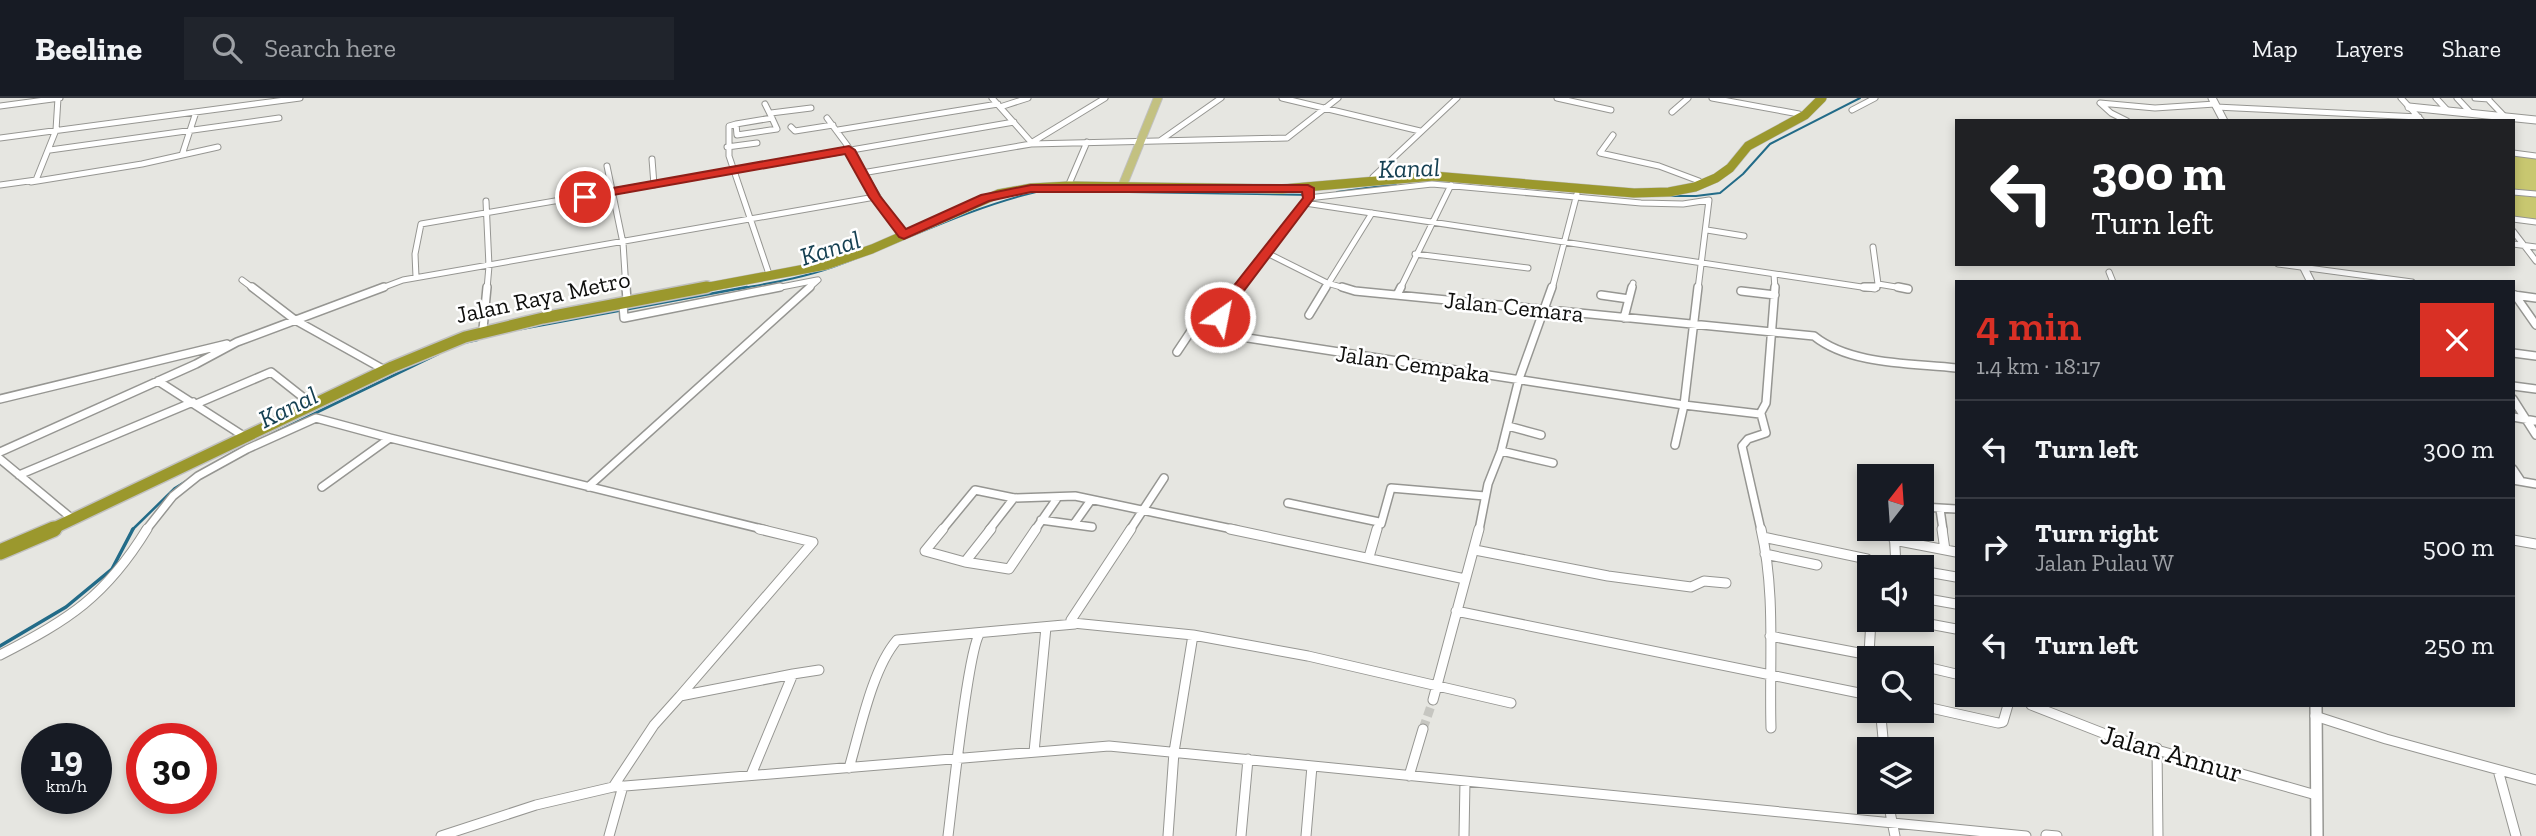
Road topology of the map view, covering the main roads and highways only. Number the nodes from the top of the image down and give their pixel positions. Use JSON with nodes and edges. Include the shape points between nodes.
{"nodes":[{"id":1,"x":1158,"y":98,"type":"edge"},
{"id":2,"x":1818,"y":99,"type":"edge"},
{"id":3,"x":1551,"y":184,"type":"junction"},
{"id":4,"x":1123,"y":186,"type":"junction"},
{"id":5,"x":931,"y":220,"type":"junction"},
{"id":6,"x":906,"y":231,"type":"junction"},
{"id":7,"x":625,"y":302,"type":"junction"},
{"id":8,"x":0,"y":549,"type":"edge"}],
"edges":[{"from":1,"to":4,"type":"main road"},
{"from":2,"to":3,"type":"highway","via":[[1747,141],[1720,169],[1699,181],[1650,190]]},
{"from":2,"to":3,"type":"highway","via":[[1805,115],[1748,146],[1730,168],[1705,183],[1653,193],[1577,193]]},
{"from":3,"to":4,"type":"highway","via":[[1434,173],[1282,187]]},
{"from":3,"to":4,"type":"highway","via":[[1396,177],[1308,195]]},
{"from":4,"to":5,"type":"highway","via":[[1014,191]]},
{"from":4,"to":5,"type":"highway","name":"Jalan Raya Metro","via":[[1069,184],[995,192]]},
{"from":5,"to":6,"type":"highway","name":"Jalan Raya Metro"},
{"from":6,"to":7,"type":"highway","name":"Jalan Raya Metro","via":[[823,262]]},
{"from":6,"to":7,"type":"highway","via":[[826,265]]},
{"from":7,"to":8,"type":"highway","via":[[517,323],[421,354],[86,514]]},
{"from":7,"to":8,"type":"highway","name":"Jalan Raya Metro","via":[[484,329],[440,343]]}]}
